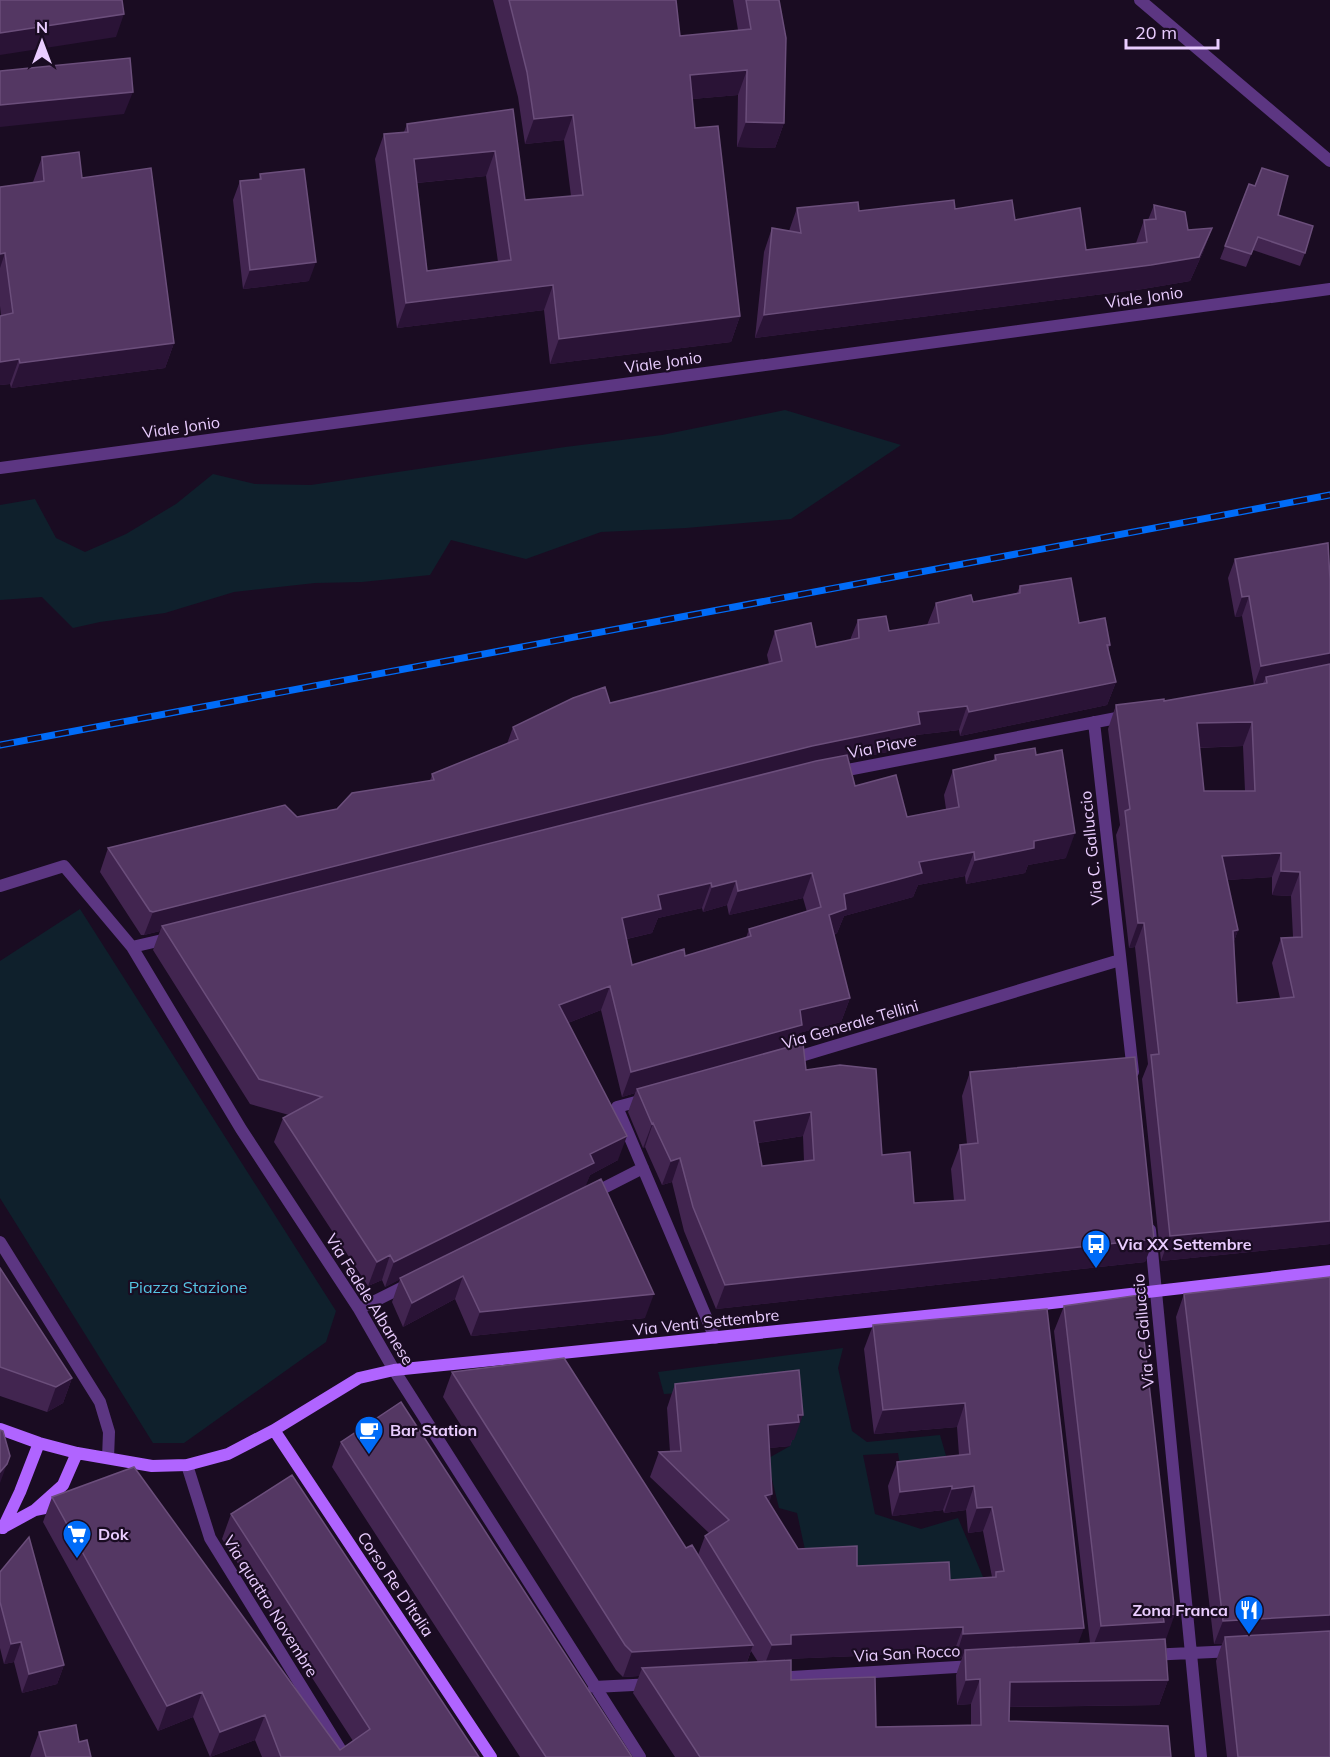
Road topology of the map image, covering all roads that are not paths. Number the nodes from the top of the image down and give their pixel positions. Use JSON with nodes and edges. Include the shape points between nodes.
{"nodes":[{"id":1,"x":1140,"y":0,"type":"edge"},
{"id":2,"x":1330,"y":161,"type":"edge"},
{"id":3,"x":1330,"y":289,"type":"edge"},
{"id":4,"x":0,"y":468,"type":"edge"},
{"id":5,"x":1139,"y":714,"type":"edge"},
{"id":6,"x":1094,"y":722,"type":"junction"},
{"id":7,"x":829,"y":774,"type":"edge"},
{"id":8,"x":0,"y":886,"type":"edge"},
{"id":9,"x":178,"y":936,"type":"edge"},
{"id":10,"x":132,"y":947,"type":"junction"},
{"id":11,"x":1120,"y":960,"type":"junction"},
{"id":12,"x":779,"y":1062,"type":"edge"},
{"id":13,"x":1135,"y":1085,"type":"edge"},
{"id":14,"x":663,"y":1094,"type":"edge"},
{"id":15,"x":643,"y":1168,"type":"junction"},
{"id":16,"x":580,"y":1200,"type":"edge"},
{"id":17,"x":1149,"y":1222,"type":"edge"},
{"id":18,"x":0,"y":1242,"type":"edge"},
{"id":19,"x":1330,"y":1270,"type":"edge"},
{"id":20,"x":422,"y":1278,"type":"edge"},
{"id":21,"x":1155,"y":1290,"type":"junction"},
{"id":22,"x":359,"y":1309,"type":"junction"},
{"id":23,"x":715,"y":1338,"type":"junction"},
{"id":24,"x":394,"y":1370,"type":"junction"},
{"id":25,"x":0,"y":1429,"type":"edge"},
{"id":26,"x":274,"y":1430,"type":"junction"},
{"id":27,"x":39,"y":1443,"type":"junction"},
{"id":28,"x":76,"y":1453,"type":"junction"},
{"id":29,"x":108,"y":1458,"type":"junction"},
{"id":30,"x":187,"y":1465,"type":"junction"},
{"id":31,"x":152,"y":1466,"type":"junction"},
{"id":32,"x":133,"y":1475,"type":"edge"},
{"id":33,"x":76,"y":1500,"type":"edge"},
{"id":34,"x":35,"y":1510,"type":"junction"},
{"id":35,"x":1,"y":1529,"type":"edge"},
{"id":36,"x":1248,"y":1650,"type":"edge"},
{"id":37,"x":1190,"y":1653,"type":"junction"},
{"id":38,"x":1131,"y":1656,"type":"edge"},
{"id":39,"x":991,"y":1665,"type":"edge"},
{"id":40,"x":759,"y":1679,"type":"edge"},
{"id":41,"x":665,"y":1683,"type":"edge"},
{"id":42,"x":594,"y":1687,"type":"junction"},
{"id":43,"x":345,"y":1757,"type":"edge"},
{"id":44,"x":491,"y":1757,"type":"edge"},
{"id":45,"x":640,"y":1757,"type":"edge"},
{"id":46,"x":1201,"y":1757,"type":"edge"}],
"edges":[{"from":1,"to":2,"type":"street"},
{"from":3,"to":4,"type":"street","name":"Viale Jonio"},
{"from":5,"to":6,"type":"street","name":"Via Piave"},
{"from":6,"to":7,"type":"street","name":"Via Piave"},
{"from":6,"to":11,"type":"street","name":"Via C. Galluccio"},
{"from":8,"to":10,"type":"street","name":"Via Fedele Albanese","via":[[64,866]]},
{"from":9,"to":10,"type":"street"},
{"from":10,"to":22,"type":"street","name":"Via Fedele Albanese","via":[[241,1129]]},
{"from":11,"to":12,"type":"street","name":"Via Generale Tellini"},
{"from":11,"to":13,"type":"street","name":"Via C. Galluccio"},
{"from":14,"to":15,"type":"street","via":[[617,1107]]},
{"from":15,"to":16,"type":"street"},
{"from":15,"to":23,"type":"street"},
{"from":17,"to":21,"type":"street","name":"Via C. Galluccio"},
{"from":18,"to":29,"type":"street","via":[[100,1402],[109,1432]]},
{"from":19,"to":21,"type":"main road","name":"Via Venti Settembre"},
{"from":20,"to":22,"type":"street"},
{"from":21,"to":23,"type":"main road","name":"Via Venti Settembre","via":[[1043,1310]]},
{"from":21,"to":37,"type":"street","name":"Via C. Galluccio"},
{"from":22,"to":24,"type":"street","name":"Via Fedele Albanese"},
{"from":23,"to":24,"type":"main road","name":"Via Venti Settembre","via":[[564,1359]]},
{"from":24,"to":26,"type":"main road","name":"Via Venti Settembre","via":[[359,1378]]},
{"from":24,"to":42,"type":"street","name":"Via Fedele Albanese"},
{"from":25,"to":27,"type":"main road","name":"Via Venti Settembre"},
{"from":26,"to":30,"type":"main road","name":"Via Venti Settembre","via":[[228,1454]]},
{"from":26,"to":44,"type":"main road","name":"Corso Re D'Italia"},
{"from":27,"to":28,"type":"main road","name":"Via Venti Settembre"},
{"from":27,"to":35,"type":"main road"},
{"from":28,"to":29,"type":"main road","name":"Via Venti Settembre"},
{"from":28,"to":34,"type":"main road","via":[[63,1485]]},
{"from":29,"to":31,"type":"main road","name":"Via Venti Settembre"},
{"from":30,"to":31,"type":"main road","name":"Via Venti Settembre"},
{"from":30,"to":43,"type":"street","name":"Via quattro Novembre","via":[[210,1538]]},
{"from":31,"to":32,"type":"main road"},
{"from":33,"to":34,"type":"main road"},
{"from":34,"to":35,"type":"main road"},
{"from":36,"to":37,"type":"street"},
{"from":37,"to":38,"type":"street"},
{"from":37,"to":46,"type":"street","name":"Via C. Galluccio"},
{"from":39,"to":40,"type":"street","name":"Via San Rocco"},
{"from":41,"to":42,"type":"street"},
{"from":42,"to":45,"type":"street","name":"Via Fedele Albanese"}]}
